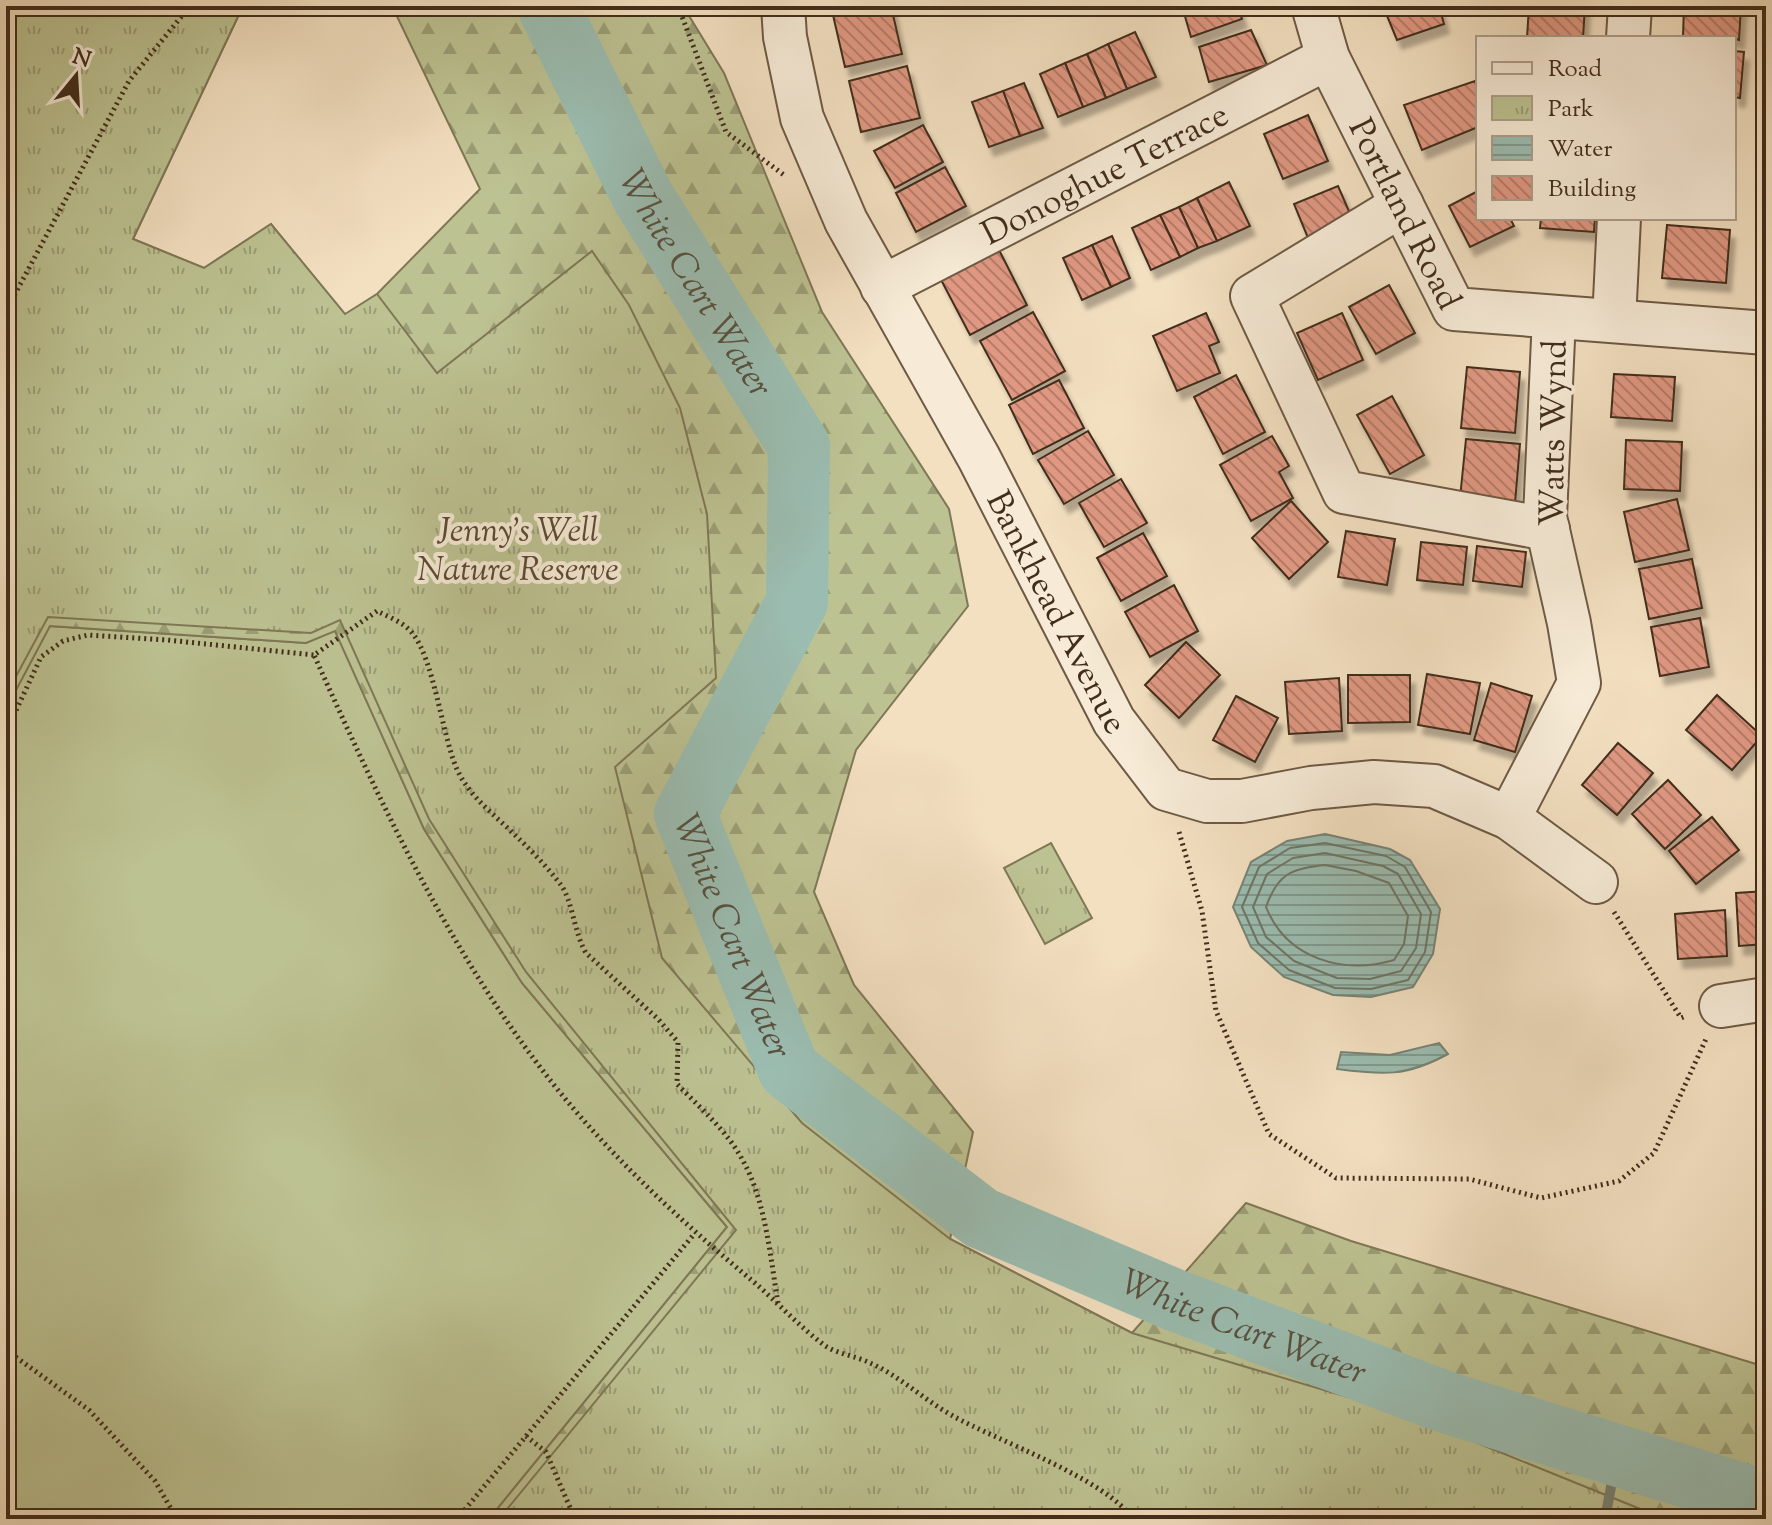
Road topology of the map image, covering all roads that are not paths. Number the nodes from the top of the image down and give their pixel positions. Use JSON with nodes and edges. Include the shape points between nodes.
{"nodes":[{"id":1,"x":783,"y":6,"type":"edge"},
{"id":2,"x":1313,"y":6,"type":"edge"},
{"id":3,"x":1630,"y":6,"type":"edge"},
{"id":4,"x":1628,"y":36,"type":"edge"},
{"id":5,"x":1328,"y":58,"type":"junction"},
{"id":6,"x":1402,"y":205,"type":"junction"},
{"id":7,"x":1619,"y":220,"type":"edge"},
{"id":8,"x":882,"y":287,"type":"junction"},
{"id":9,"x":1554,"y":317,"type":"junction"},
{"id":10,"x":1614,"y":321,"type":"junction"},
{"id":11,"x":1766,"y":333,"type":"edge"},
{"id":12,"x":1548,"y":529,"type":"junction"},
{"id":13,"x":1509,"y":818,"type":"junction"},
{"id":14,"x":1596,"y":882,"type":"road end"},
{"id":15,"x":1766,"y":999,"type":"edge"},
{"id":16,"x":1721,"y":1006,"type":"road end"}],
"edges":[{"from":1,"to":8,"type":"street","name":"Bankhead Avenue","via":[[802,118],[846,221]]},
{"from":2,"to":5,"type":"street","name":"Portland Road"},
{"from":3,"to":4,"type":"street"},
{"from":5,"to":6,"type":"street","name":"Portland Road"},
{"from":5,"to":8,"type":"street","name":"Donoghue Terrace"},
{"from":6,"to":9,"type":"street","name":"Portland Road","via":[[1454,309]]},
{"from":6,"to":12,"type":"street","via":[[1252,296],[1344,492]]},
{"from":7,"to":10,"type":"street"},
{"from":8,"to":13,"type":"street","name":"Bankhead Avenue","via":[[979,458],[1114,721],[1166,789],[1207,801],[1242,801],[1374,782],[1434,786]]},
{"from":9,"to":10,"type":"street","name":"Portland Road"},
{"from":9,"to":12,"type":"street","name":"Watts Wynd"},
{"from":10,"to":11,"type":"street","name":"Portland Road"},
{"from":12,"to":13,"type":"street","name":"Watts Wynd","via":[[1579,683]]},
{"from":13,"to":14,"type":"street"},
{"from":15,"to":16,"type":"street"}]}
